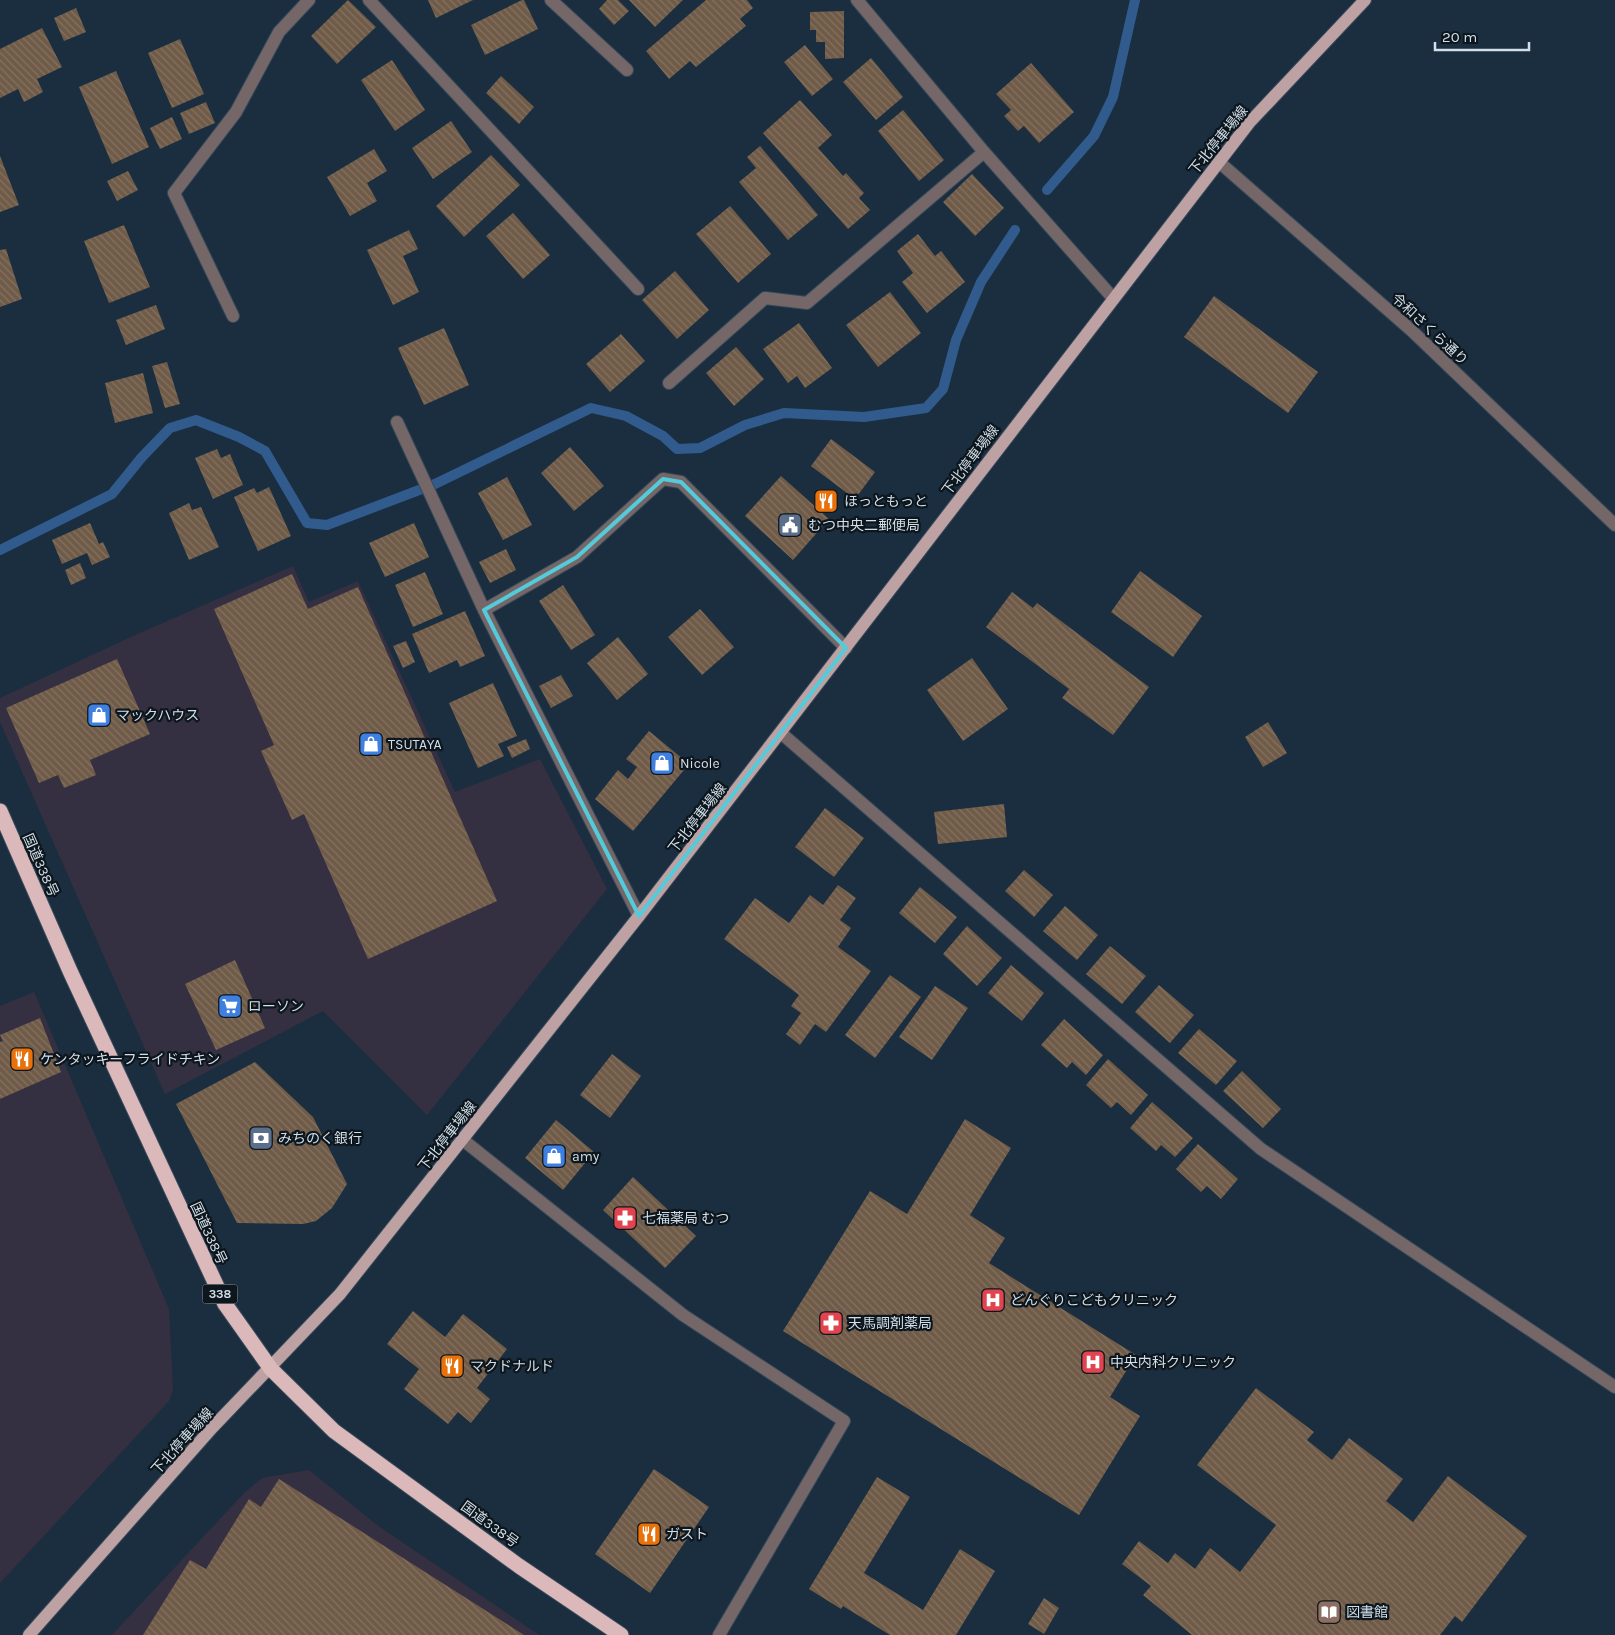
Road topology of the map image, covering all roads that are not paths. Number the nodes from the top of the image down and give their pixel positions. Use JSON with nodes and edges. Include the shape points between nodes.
{"nodes":[{"id":1,"x":309,"y":0,"type":"edge"},
{"id":2,"x":369,"y":0,"type":"edge"},
{"id":3,"x":551,"y":0,"type":"edge"},
{"id":4,"x":858,"y":0,"type":"edge"},
{"id":5,"x":1365,"y":0,"type":"edge"},
{"id":6,"x":627,"y":70,"type":"dead end"},
{"id":7,"x":984,"y":152,"type":"junction"},
{"id":8,"x":1219,"y":162,"type":"junction"},
{"id":9,"x":638,"y":289,"type":"dead end"},
{"id":10,"x":1113,"y":298,"type":"junction"},
{"id":11,"x":233,"y":316,"type":"dead end"},
{"id":12,"x":669,"y":383,"type":"dead end"},
{"id":13,"x":398,"y":422,"type":"dead end"},
{"id":14,"x":1615,"y":525,"type":"edge"},
{"id":15,"x":484,"y":610,"type":"junction"},
{"id":16,"x":846,"y":648,"type":"junction"},
{"id":17,"x":781,"y":733,"type":"junction"},
{"id":18,"x":0,"y":811,"type":"edge"},
{"id":19,"x":639,"y":916,"type":"junction"},
{"id":20,"x":463,"y":1140,"type":"junction"},
{"id":21,"x":271,"y":1369,"type":"junction"},
{"id":22,"x":1615,"y":1387,"type":"edge"},
{"id":23,"x":29,"y":1635,"type":"edge"},
{"id":24,"x":621,"y":1635,"type":"edge"},
{"id":25,"x":719,"y":1635,"type":"edge"}],
"edges":[{"from":1,"to":11,"type":"street","via":[[280,32],[236,112],[174,193]]},
{"from":2,"to":9,"type":"street"},
{"from":3,"to":6,"type":"street"},
{"from":4,"to":7,"type":"street"},
{"from":5,"to":8,"type":"main road","name":"下北停車場線","via":[[1249,123]]},
{"from":7,"to":10,"type":"street"},
{"from":7,"to":12,"type":"street","via":[[807,303],[765,298]]},
{"from":8,"to":10,"type":"main road","name":"下北停車場線"},
{"from":8,"to":14,"type":"street","name":"令和さくら通り","via":[[1411,330]]},
{"from":10,"to":16,"type":"main road","name":"下北停車場線"},
{"from":13,"to":15,"type":"street"},
{"from":15,"to":16,"type":"street","via":[[577,557],[663,478],[681,482]]},
{"from":15,"to":19,"type":"street"},
{"from":16,"to":17,"type":"main road","name":"下北停車場線"},
{"from":17,"to":19,"type":"main road","name":"下北停車場線"},
{"from":17,"to":22,"type":"street","via":[[1261,1149]]},
{"from":18,"to":21,"type":"highway","name":"国道338号","number":"338","via":[[70,972],[225,1304]]},
{"from":19,"to":20,"type":"main road","name":"下北停車場線"},
{"from":20,"to":21,"type":"main road","name":"下北停車場線","via":[[340,1294]]},
{"from":20,"to":25,"type":"street","via":[[683,1315],[844,1421]]},
{"from":21,"to":23,"type":"main road","name":"下北停車場線","via":[[211,1430]]},
{"from":21,"to":24,"type":"highway","name":"国道338号","number":"338","via":[[334,1431]]}]}
